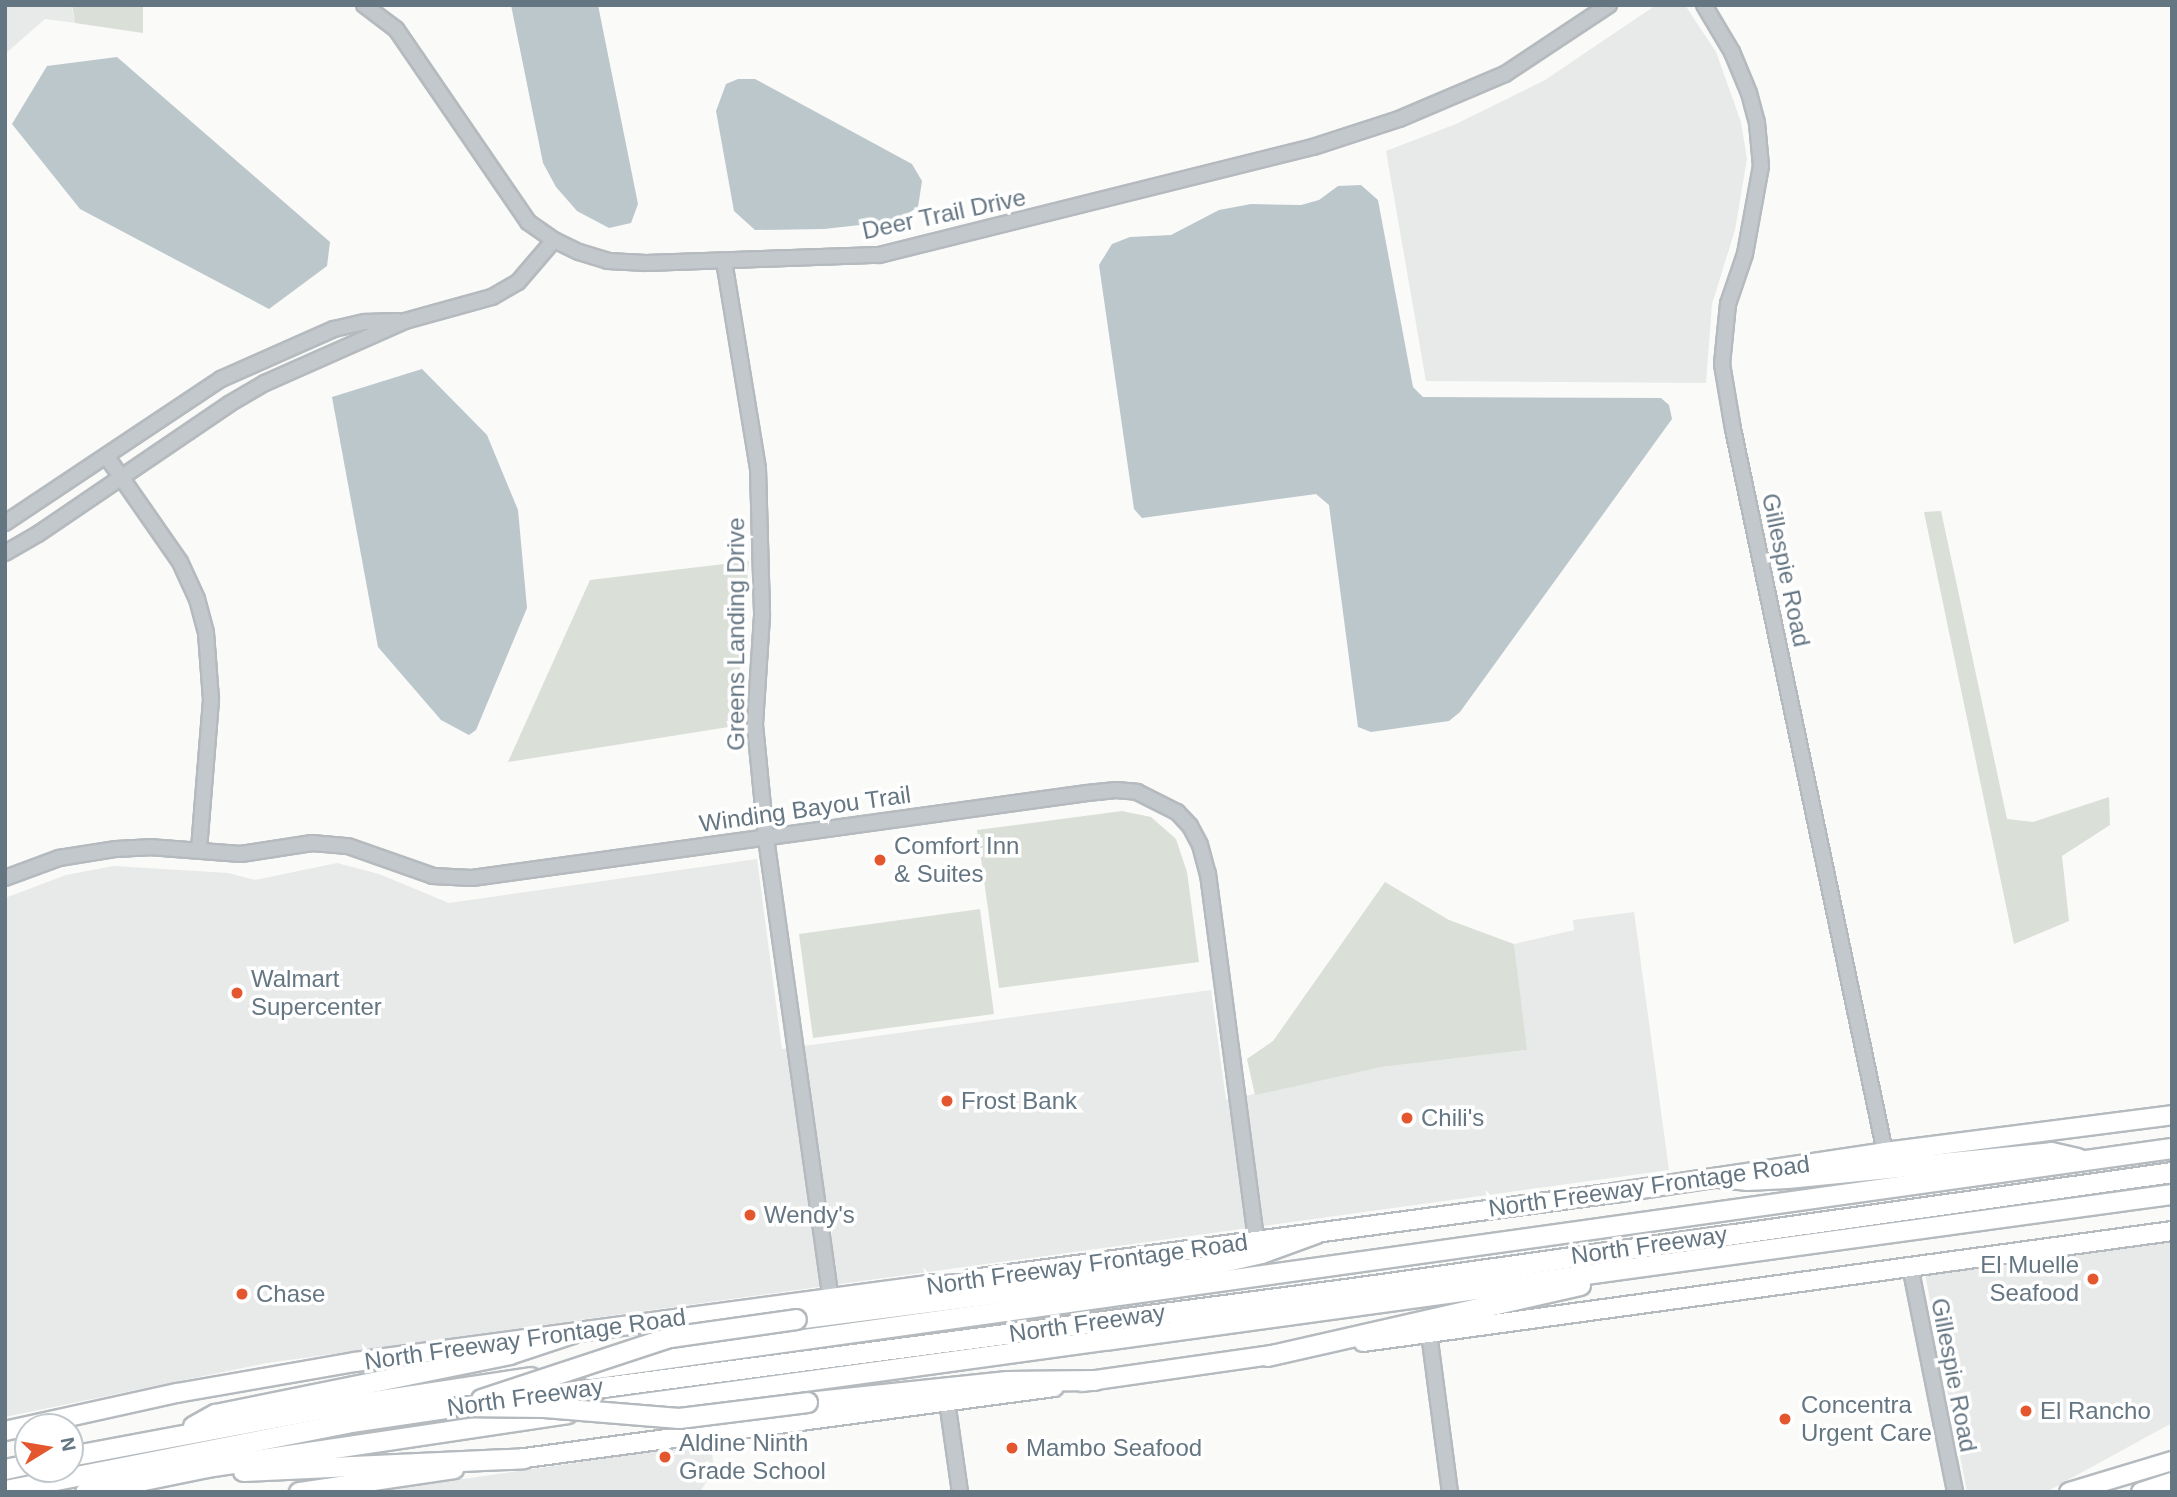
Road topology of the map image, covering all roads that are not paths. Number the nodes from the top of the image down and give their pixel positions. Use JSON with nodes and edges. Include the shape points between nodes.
{"nodes":[{"id":1,"x":364,"y":5,"type":"edge"},
{"id":2,"x":1609,"y":5,"type":"edge"},
{"id":3,"x":1704,"y":5,"type":"edge"},
{"id":4,"x":554,"y":240,"type":"junction"},
{"id":5,"x":724,"y":261,"type":"junction"},
{"id":6,"x":405,"y":321,"type":"junction"},
{"id":7,"x":107,"y":457,"type":"junction"},
{"id":8,"x":121,"y":477,"type":"junction"},
{"id":9,"x":23,"y":513,"type":"junction"},
{"id":10,"x":5,"y":523,"type":"edge"},
{"id":11,"x":38,"y":534,"type":"junction"},
{"id":12,"x":5,"y":552,"type":"edge"},
{"id":13,"x":766,"y":838,"type":"junction"},
{"id":14,"x":199,"y":850,"type":"junction"},
{"id":15,"x":5,"y":878,"type":"edge"},
{"id":16,"x":2172,"y":1115,"type":"edge"},
{"id":17,"x":2172,"y":1148,"type":"edge"},
{"id":18,"x":1885,"y":1152,"type":"junction"},
{"id":19,"x":2091,"y":1160,"type":"junction"},
{"id":20,"x":2172,"y":1172,"type":"edge"},
{"id":21,"x":1718,"y":1177,"type":"junction"},
{"id":22,"x":2172,"y":1194,"type":"edge"},
{"id":23,"x":2172,"y":1230,"type":"edge"},
{"id":24,"x":1316,"y":1233,"type":"junction"},
{"id":25,"x":1256,"y":1241,"type":"junction"},
{"id":26,"x":1910,"y":1266,"type":"junction"},
{"id":27,"x":1606,"y":1270,"type":"junction"},
{"id":28,"x":1117,"y":1278,"type":"junction"},
{"id":29,"x":922,"y":1286,"type":"junction"},
{"id":30,"x":831,"y":1298,"type":"junction"},
{"id":31,"x":572,"y":1333,"type":"junction"},
{"id":32,"x":1429,"y":1333,"type":"junction"},
{"id":33,"x":1266,"y":1356,"type":"junction"},
{"id":34,"x":1095,"y":1380,"type":"junction"},
{"id":35,"x":947,"y":1401,"type":"junction"},
{"id":36,"x":460,"y":1406,"type":"junction"},
{"id":37,"x":5,"y":1431,"type":"edge"},
{"id":38,"x":176,"y":1436,"type":"junction"},
{"id":39,"x":84,"y":1452,"type":"edge"},
{"id":40,"x":524,"y":1458,"type":"junction"},
{"id":41,"x":2172,"y":1461,"type":"edge"},
{"id":42,"x":207,"y":1467,"type":"junction"},
{"id":43,"x":2172,"y":1482,"type":"edge"},
{"id":44,"x":5,"y":1490,"type":"edge"},
{"id":45,"x":2071,"y":1491,"type":"edge"},
{"id":46,"x":85,"y":1492,"type":"edge"},
{"id":47,"x":299,"y":1492,"type":"edge"},
{"id":48,"x":960,"y":1492,"type":"edge"},
{"id":49,"x":1450,"y":1492,"type":"edge"},
{"id":50,"x":1955,"y":1492,"type":"edge"},
{"id":51,"x":2141,"y":1492,"type":"edge"}],
"edges":[{"from":1,"to":4,"type":"street","name":"Deer Trail Drive","via":[[396,29],[528,222]]},
{"from":2,"to":5,"type":"street","name":"Deer Trail Drive","via":[[1504,74],[1399,119],[1313,147],[878,255]]},
{"from":3,"to":18,"type":"street","name":"Gillespie Road","via":[[1732,52],[1749,93],[1761,166],[1745,254],[1728,304],[1723,364],[1735,441]]},
{"from":4,"to":5,"type":"street","name":"Deer Trail Drive","via":[[608,261]]},
{"from":4,"to":6,"type":"street","via":[[518,282],[492,297]]},
{"from":5,"to":13,"type":"street","name":"Greens Landing Drive","via":[[758,469],[762,616],[755,725]]},
{"from":6,"to":7,"type":"street","via":[[334,329],[221,379]]},
{"from":6,"to":8,"type":"street","via":[[265,383]]},
{"from":7,"to":8,"type":"street"},
{"from":7,"to":9,"type":"street"},
{"from":8,"to":11,"type":"street"},
{"from":8,"to":14,"type":"street","via":[[180,562],[206,632],[211,700]]},
{"from":9,"to":10,"type":"street"},
{"from":9,"to":11,"type":"street"},
{"from":11,"to":12,"type":"street"},
{"from":13,"to":14,"type":"street","name":"Winding Bayou Trail","via":[[454,878],[413,872],[339,845],[312,843],[240,854]]},
{"from":13,"to":25,"type":"street","name":"Winding Bayou Trail","via":[[1116,790],[1137,792],[1177,812],[1200,845],[1208,874]]},
{"from":13,"to":30,"type":"street","name":"Greens Landing Drive"},
{"from":14,"to":15,"type":"street","name":"Winding Bayou Trail","via":[[116,849],[59,858]]},
{"from":16,"to":18,"type":"main road","name":"North Freeway Frontage Road"},
{"from":17,"to":19,"type":"highway","name":"North Freeway"},
{"from":18,"to":21,"type":"main road","name":"North Freeway Frontage Road"},
{"from":19,"to":21,"type":"highway","via":[[2050,1152],[1787,1178]]},
{"from":19,"to":38,"type":"highway","name":"North Freeway","via":[[456,1387]]},
{"from":20,"to":36,"type":"highway","name":"North Freeway","bridge":true,"via":[[1353,1288]]},
{"from":21,"to":24,"type":"main road","name":"North Freeway Frontage Road"},
{"from":22,"to":27,"type":"highway","name":"North Freeway"},
{"from":23,"to":26,"type":"main road"},
{"from":24,"to":25,"type":"main road","name":"North Freeway Frontage Road"},
{"from":24,"to":28,"type":"highway","via":[[1232,1261]]},
{"from":25,"to":29,"type":"main road","name":"North Freeway Frontage Road"},
{"from":26,"to":32,"type":"main road"},
{"from":26,"to":50,"type":"street","name":"Gillespie Road"},
{"from":27,"to":33,"type":"highway","via":[[1578,1286]]},
{"from":27,"to":42,"type":"highway","name":"North Freeway"},
{"from":28,"to":29,"type":"highway"},
{"from":28,"to":36,"type":"highway","bridge":true,"via":[[670,1337]]},
{"from":29,"to":30,"type":"main road","name":"North Freeway Frontage Road"},
{"from":30,"to":31,"type":"main road","name":"North Freeway Frontage Road"},
{"from":31,"to":37,"type":"main road","name":"North Freeway Frontage Road","via":[[257,1378]]},
{"from":31,"to":38,"type":"highway","via":[[509,1354],[215,1414]]},
{"from":32,"to":33,"type":"main road"},
{"from":32,"to":49,"type":"street"},
{"from":33,"to":34,"type":"main road"},
{"from":34,"to":35,"type":"main road"},
{"from":34,"to":36,"type":"highway","bridge":true,"via":[[1007,1381],[679,1418],[544,1407]]},
{"from":35,"to":40,"type":"main road"},
{"from":35,"to":48,"type":"street"},
{"from":36,"to":44,"type":"highway","name":"North Freeway","via":[[345,1423]]},
{"from":38,"to":39,"type":"highway","name":"North Freeway"},
{"from":40,"to":42,"type":"highway","via":[[248,1472]]},
{"from":40,"to":47,"type":"main road"},
{"from":41,"to":45,"type":"main road"},
{"from":42,"to":46,"type":"highway","name":"North Freeway"},
{"from":43,"to":51,"type":"main road"}]}
